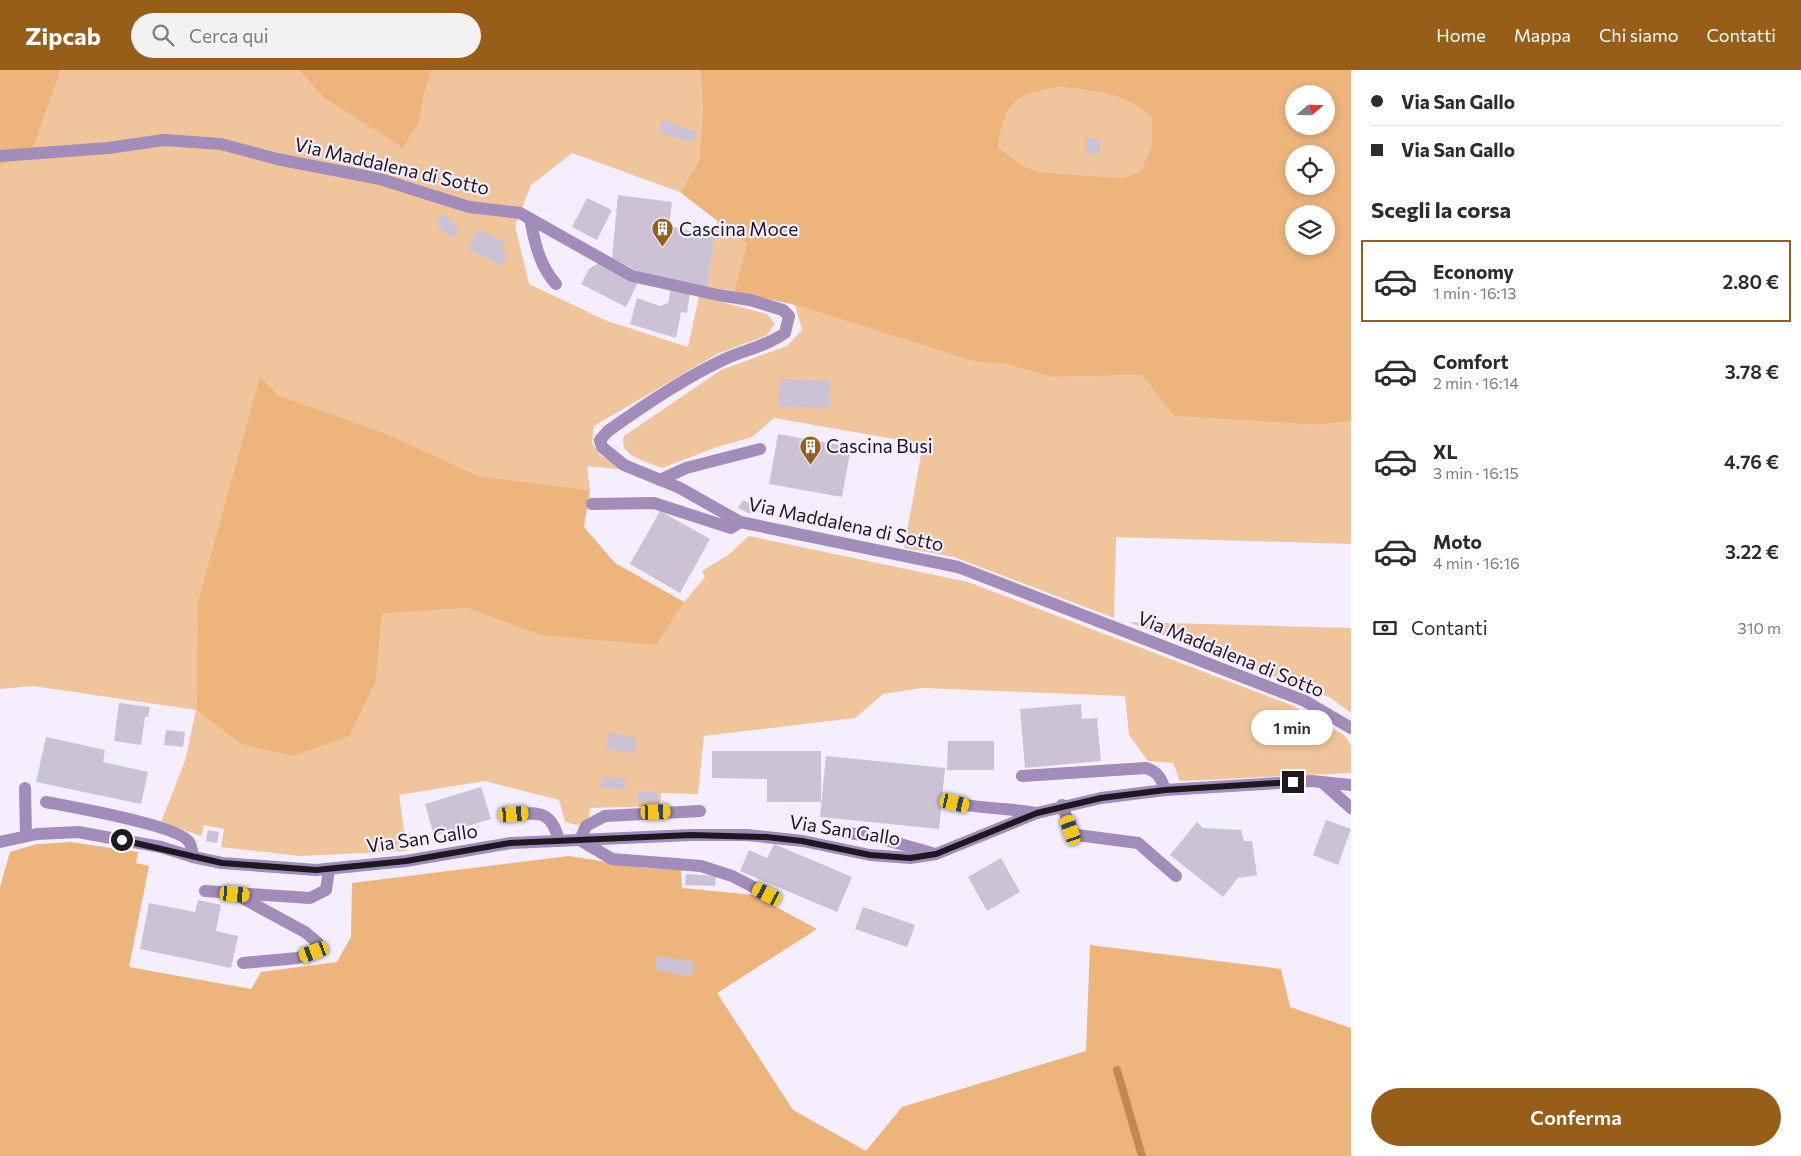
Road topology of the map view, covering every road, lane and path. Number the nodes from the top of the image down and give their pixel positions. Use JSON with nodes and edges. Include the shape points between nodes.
{"nodes":[{"id":1,"x":0,"y":156,"type":"edge"},
{"id":2,"x":530,"y":219,"type":"junction"},
{"id":3,"x":556,"y":284,"type":"dead end"},
{"id":4,"x":760,"y":449,"type":"dead end"},
{"id":5,"x":660,"y":480,"type":"junction"},
{"id":6,"x":592,"y":504,"type":"dead end"},
{"id":7,"x":740,"y":522,"type":"junction"},
{"id":8,"x":1351,"y":728,"type":"edge"},
{"id":9,"x":1022,"y":776,"type":"dead end"},
{"id":10,"x":1323,"y":783,"type":"junction"},
{"id":11,"x":1351,"y":785,"type":"edge"},
{"id":12,"x":25,"y":788,"type":"dead end"},
{"id":13,"x":1165,"y":790,"type":"junction"},
{"id":14,"x":46,"y":802,"type":"dead end"},
{"id":15,"x":955,"y":803,"type":"dead end"},
{"id":16,"x":1062,"y":805,"type":"junction"},
{"id":17,"x":1351,"y":808,"type":"edge"},
{"id":18,"x":700,"y":811,"type":"dead end"},
{"id":19,"x":1037,"y":813,"type":"junction"},
{"id":20,"x":514,"y":814,"type":"dead end"},
{"id":21,"x":838,"y":831,"type":"dead end"},
{"id":22,"x":26,"y":836,"type":"junction"},
{"id":23,"x":580,"y":840,"type":"junction"},
{"id":24,"x":559,"y":841,"type":"junction"},
{"id":25,"x":0,"y":842,"type":"edge"},
{"id":26,"x":936,"y":854,"type":"junction"},
{"id":27,"x":194,"y":857,"type":"junction"},
{"id":28,"x":330,"y":869,"type":"junction"},
{"id":29,"x":1176,"y":876,"type":"dead end"},
{"id":30,"x":205,"y":891,"type":"dead end"},
{"id":31,"x":235,"y":894,"type":"junction"},
{"id":32,"x":767,"y":894,"type":"dead end"},
{"id":33,"x":243,"y":963,"type":"dead end"}],
"edges":[{"from":1,"to":2,"type":"street","name":"Via Maddalena di Sotto","via":[[108,148],[164,140],[220,144],[380,180],[469,207],[520,213]]},
{"from":2,"to":3,"type":"street","via":[[537,252]]},
{"from":2,"to":5,"type":"street","name":"Via Maddalena di Sotto","via":[[632,276],[750,300],[784,310],[789,316],[785,333],[777,339],[725,359],[624,420],[600,440],[602,447],[624,464]]},
{"from":4,"to":5,"type":"street","via":[[686,468]]},
{"from":5,"to":7,"type":"street","name":"Via Maddalena di Sotto"},
{"from":6,"to":7,"type":"street","via":[[654,502],[731,528]]},
{"from":7,"to":8,"type":"street","name":"Via Maddalena di Sotto","via":[[958,567],[1305,701]]},
{"from":9,"to":13,"type":"street","via":[[1146,768],[1161,778]]},
{"from":10,"to":11,"type":"street","name":"Via San Gallo"},
{"from":10,"to":13,"type":"street","name":"Via San Gallo"},
{"from":10,"to":17,"type":"street"},
{"from":12,"to":22,"type":"street"},
{"from":13,"to":16,"type":"street","name":"Via San Gallo"},
{"from":14,"to":27,"type":"street","via":[[178,833],[189,842]]},
{"from":15,"to":19,"type":"street"},
{"from":16,"to":19,"type":"street","name":"Via San Gallo"},
{"from":16,"to":29,"type":"street","via":[[1071,830],[1077,835],[1138,843]]},
{"from":18,"to":23,"type":"street","via":[[604,816],[586,826]]},
{"from":19,"to":26,"type":"street","name":"Via San Gallo"},
{"from":20,"to":24,"type":"street","via":[[533,812],[548,817],[556,827]]},
{"from":21,"to":26,"type":"street","via":[[879,838]]},
{"from":22,"to":25,"type":"street","name":"Via San Gallo"},
{"from":22,"to":27,"type":"street","name":"Via San Gallo","via":[[78,832],[162,847]]},
{"from":23,"to":24,"type":"street","name":"Via San Gallo"},
{"from":23,"to":26,"type":"street","name":"Via San Gallo","via":[[747,835],[802,841],[870,855],[910,858]]},
{"from":23,"to":32,"type":"street","via":[[612,859],[701,866],[732,876]]},
{"from":24,"to":28,"type":"street","name":"Via San Gallo","via":[[510,843],[406,861]]},
{"from":27,"to":28,"type":"street","name":"Via San Gallo","via":[[222,863]]},
{"from":28,"to":31,"type":"street","via":[[326,890],[316,897]]},
{"from":30,"to":31,"type":"street"},
{"from":31,"to":33,"type":"street","via":[[305,932],[317,942],[314,952],[298,958]]}]}
